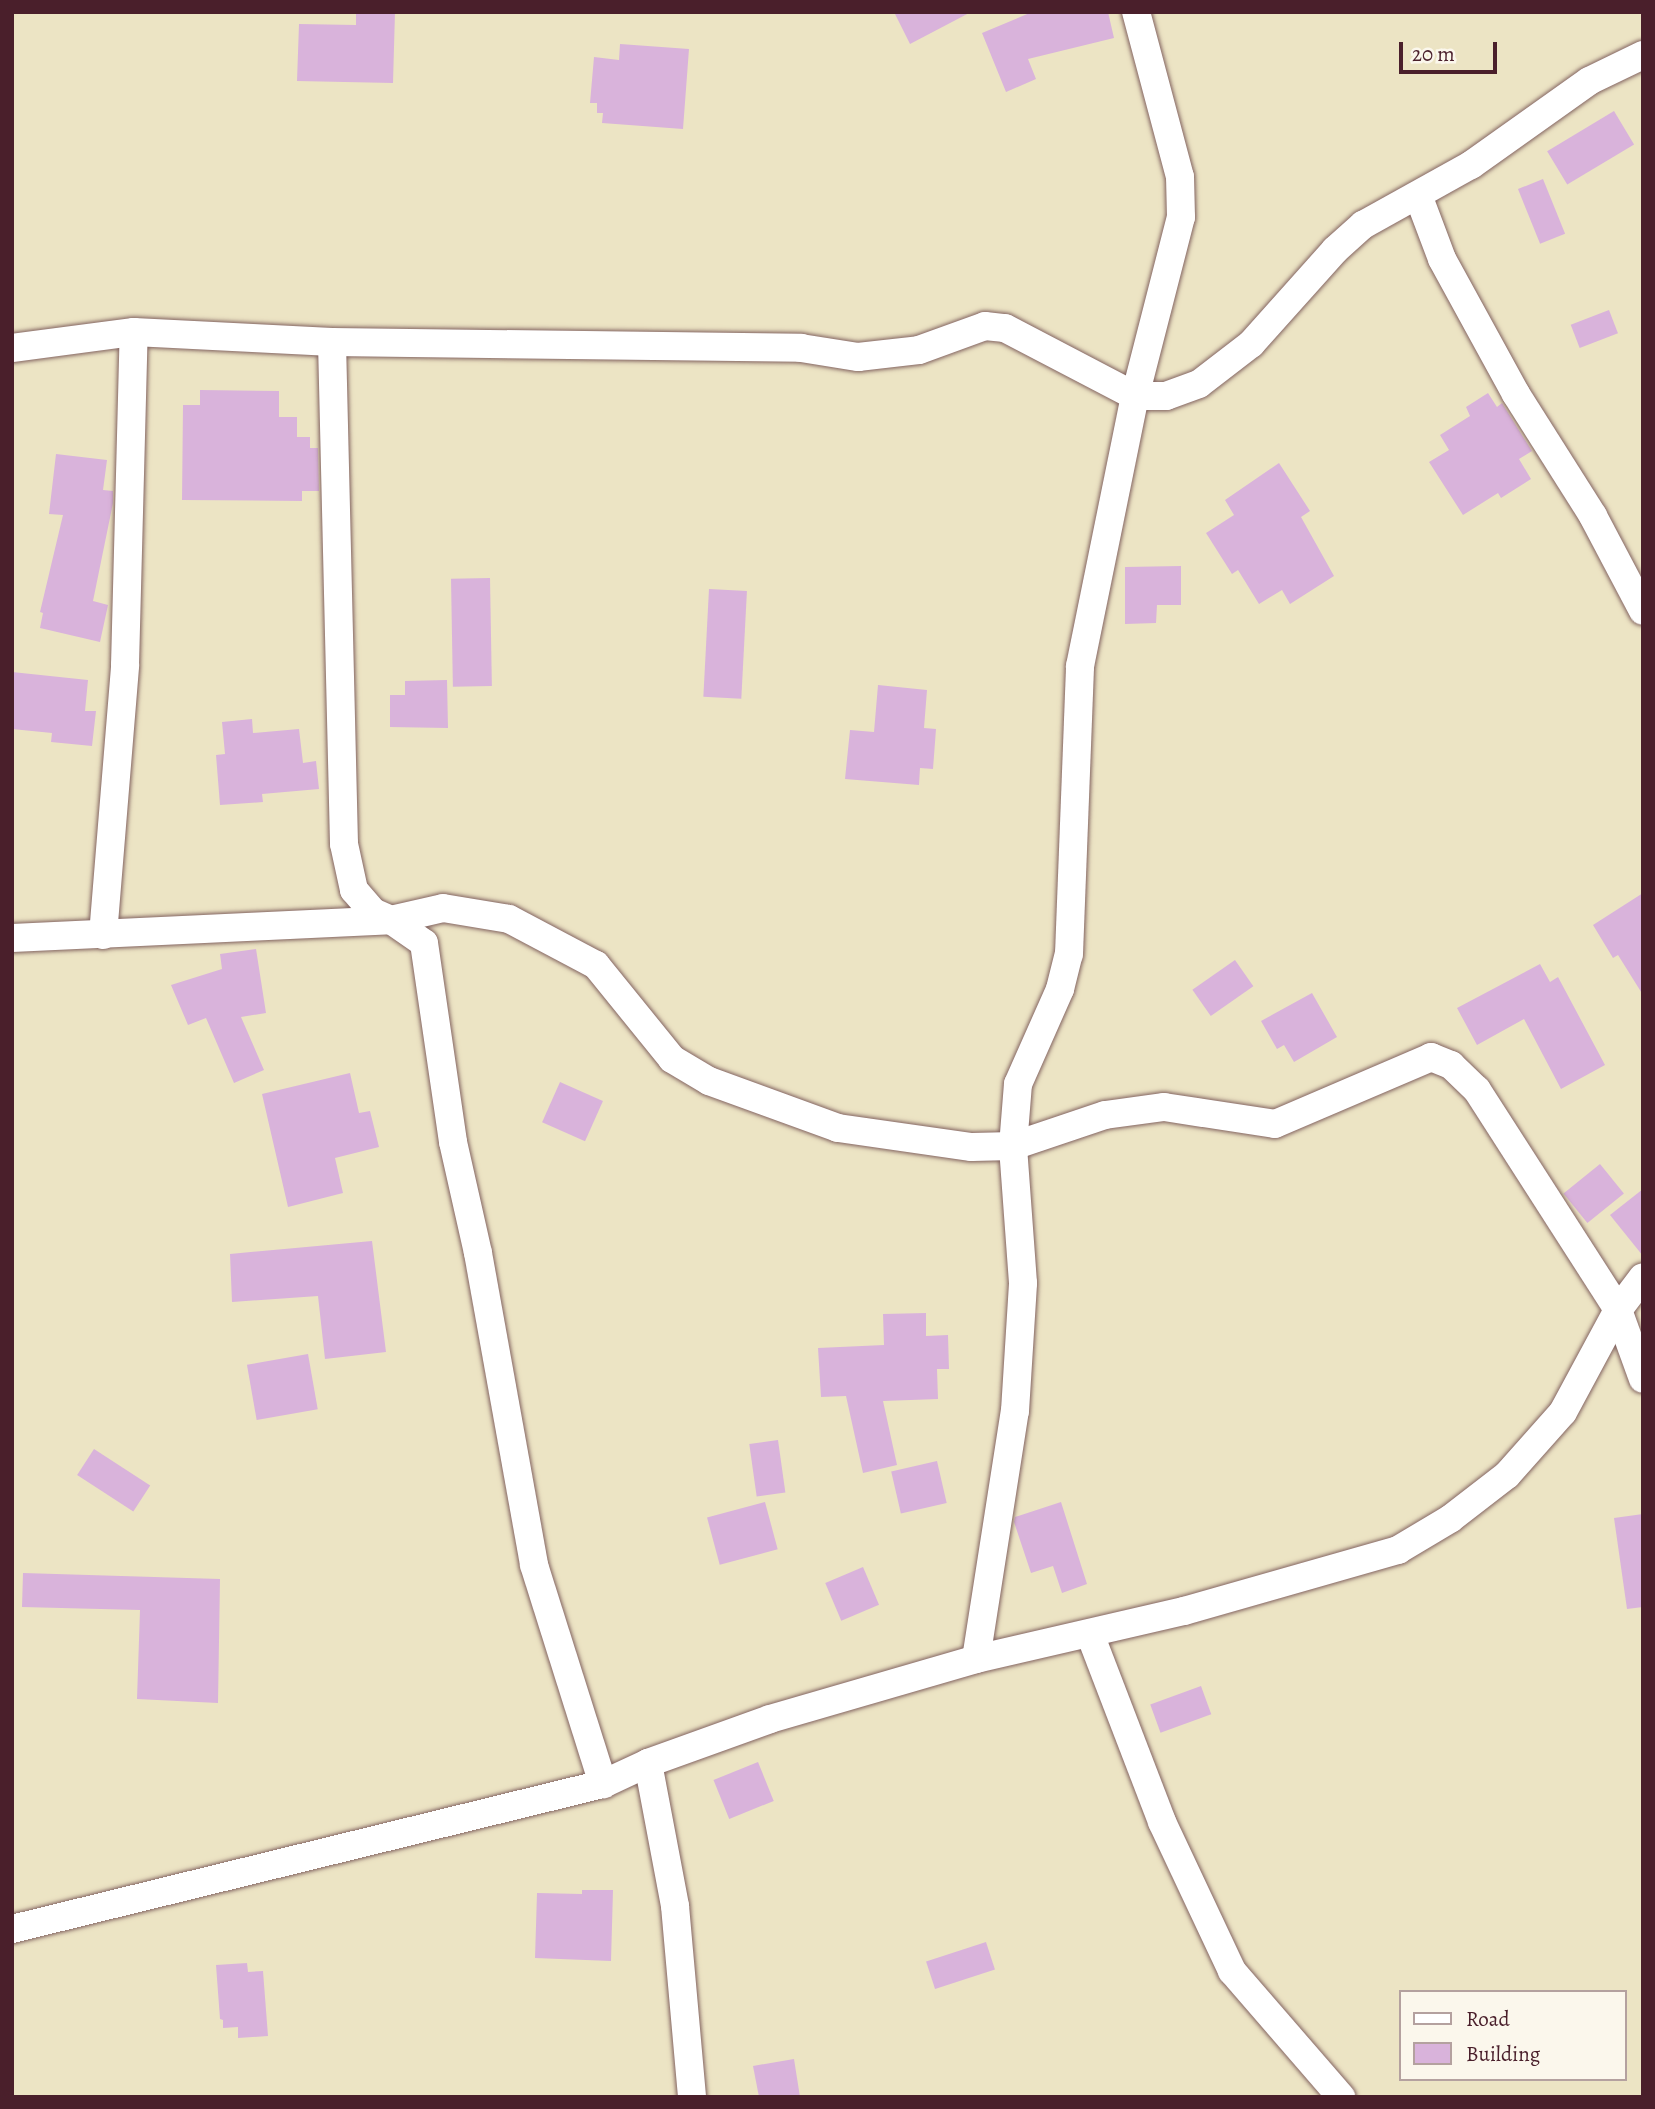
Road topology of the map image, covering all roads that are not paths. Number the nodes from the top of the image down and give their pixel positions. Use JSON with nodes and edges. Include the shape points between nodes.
{"nodes":[{"id":1,"x":1136,"y":12,"type":"edge"},
{"id":2,"x":1643,"y":55,"type":"edge"},
{"id":3,"x":1418,"y":195,"type":"junction"},
{"id":4,"x":134,"y":332,"type":"junction"},
{"id":5,"x":332,"y":342,"type":"junction"},
{"id":6,"x":12,"y":348,"type":"edge"},
{"id":7,"x":1135,"y":396,"type":"junction"},
{"id":8,"x":1643,"y":611,"type":"edge"},
{"id":9,"x":391,"y":920,"type":"junction"},
{"id":10,"x":103,"y":935,"type":"junction"},
{"id":11,"x":12,"y":938,"type":"edge"},
{"id":12,"x":1013,"y":1146,"type":"junction"},
{"id":13,"x":1643,"y":1277,"type":"edge"},
{"id":14,"x":1618,"y":1310,"type":"junction"},
{"id":15,"x":1643,"y":1379,"type":"edge"},
{"id":16,"x":1090,"y":1634,"type":"junction"},
{"id":17,"x":976,"y":1659,"type":"junction"},
{"id":18,"x":648,"y":1763,"type":"junction"},
{"id":19,"x":603,"y":1784,"type":"junction"},
{"id":20,"x":12,"y":1929,"type":"edge"},
{"id":21,"x":692,"y":2097,"type":"edge"},
{"id":22,"x":1340,"y":2097,"type":"edge"}],
"edges":[{"from":1,"to":7,"type":"street","via":[[1180,177],[1181,217]]},
{"from":2,"to":3,"type":"street","via":[[1589,81],[1509,141]]},
{"from":3,"to":7,"type":"street","via":[[1363,225],[1251,344],[1199,384],[1166,396]]},
{"from":3,"to":8,"type":"street","via":[[1458,290],[1516,394],[1593,516]]},
{"from":4,"to":5,"type":"street"},
{"from":4,"to":6,"type":"street"},
{"from":4,"to":10,"type":"street","via":[[125,665]]},
{"from":5,"to":7,"type":"street","via":[[801,348],[858,357],[919,350],[985,326],[1005,328]]},
{"from":5,"to":9,"type":"street","via":[[344,844],[354,890],[373,912]]},
{"from":7,"to":12,"type":"street","via":[[1080,666],[1069,954],[1060,989],[1018,1084]]},
{"from":9,"to":10,"type":"street"},
{"from":9,"to":12,"type":"street","via":[[443,908],[509,919],[596,965],[672,1059],[709,1081],[838,1128],[972,1147]]},
{"from":9,"to":19,"type":"street","via":[[424,943],[453,1142],[478,1253],[534,1565]]},
{"from":10,"to":11,"type":"street"},
{"from":12,"to":14,"type":"street","via":[[1105,1115],[1164,1107],[1275,1124],[1432,1057],[1451,1065],[1476,1090]]},
{"from":12,"to":17,"type":"street","via":[[1023,1283],[1015,1411]]},
{"from":13,"to":14,"type":"street"},
{"from":14,"to":15,"type":"street"},
{"from":14,"to":16,"type":"street","via":[[1563,1412],[1507,1475],[1450,1519],[1398,1550]]},
{"from":16,"to":17,"type":"street"},
{"from":16,"to":22,"type":"street","via":[[1162,1822],[1232,1971]]},
{"from":17,"to":18,"type":"street","via":[[770,1719]]},
{"from":18,"to":19,"type":"street"},
{"from":18,"to":21,"type":"street","via":[[675,1906]]},
{"from":19,"to":20,"type":"street"}]}
